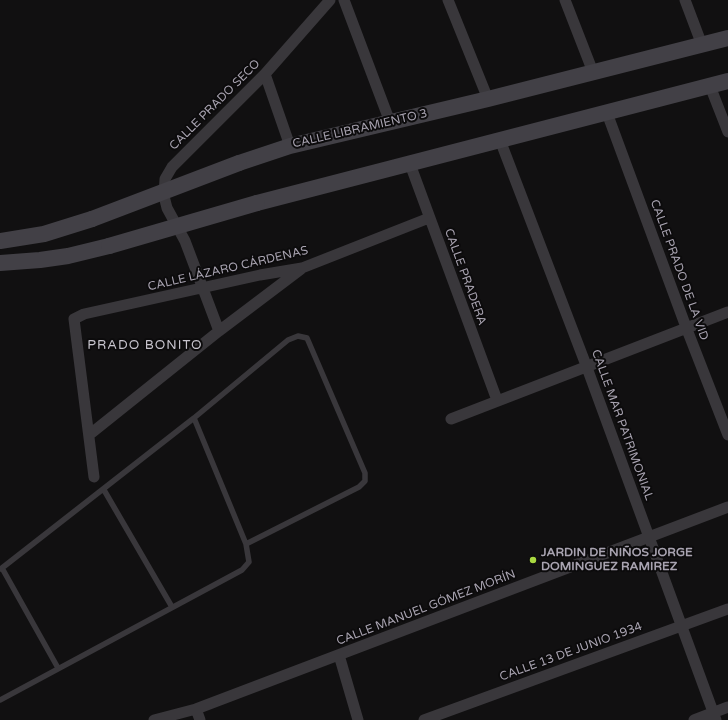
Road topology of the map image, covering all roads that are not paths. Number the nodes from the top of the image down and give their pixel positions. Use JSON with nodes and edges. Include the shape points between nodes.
{"nodes":[{"id":1,"x":330,"y":0,"type":"edge"},
{"id":2,"x":344,"y":0,"type":"edge"},
{"id":3,"x":448,"y":0,"type":"edge"},
{"id":4,"x":565,"y":0,"type":"edge"},
{"id":5,"x":685,"y":0,"type":"edge"},
{"id":6,"x":728,"y":38,"type":"edge"},
{"id":7,"x":702,"y":45,"type":"junction"},
{"id":8,"x":592,"y":72,"type":"junction"},
{"id":9,"x":265,"y":74,"type":"junction"},
{"id":10,"x":728,"y":81,"type":"edge"},
{"id":11,"x":710,"y":86,"type":"junction"},
{"id":12,"x":488,"y":99,"type":"junction"},
{"id":13,"x":607,"y":113,"type":"junction"},
{"id":14,"x":390,"y":122,"type":"junction"},
{"id":15,"x":728,"y":132,"type":"edge"},
{"id":16,"x":500,"y":140,"type":"junction"},
{"id":17,"x":290,"y":146,"type":"junction"},
{"id":18,"x":410,"y":164,"type":"junction"},
{"id":19,"x":429,"y":218,"type":"junction"},
{"id":20,"x":0,"y":241,"type":"edge"},
{"id":21,"x":0,"y":263,"type":"edge"},
{"id":22,"x":302,"y":268,"type":"junction"},
{"id":23,"x":203,"y":288,"type":"junction"},
{"id":24,"x":728,"y":312,"type":"edge"},
{"id":25,"x":686,"y":327,"type":"junction"},
{"id":26,"x":219,"y":331,"type":"junction"},
{"id":27,"x":586,"y":365,"type":"junction"},
{"id":28,"x":497,"y":400,"type":"junction"},
{"id":29,"x":194,"y":418,"type":"junction"},
{"id":30,"x":451,"y":419,"type":"dead end"},
{"id":31,"x":89,"y":435,"type":"junction"},
{"id":32,"x":728,"y":435,"type":"edge"},
{"id":33,"x":94,"y":477,"type":"dead end"},
{"id":34,"x":104,"y":490,"type":"junction"},
{"id":35,"x":728,"y":507,"type":"edge"},
{"id":36,"x":650,"y":537,"type":"junction"},
{"id":37,"x":246,"y":544,"type":"junction"},
{"id":38,"x":1,"y":569,"type":"edge"},
{"id":39,"x":172,"y":607,"type":"junction"},
{"id":40,"x":728,"y":609,"type":"edge"},
{"id":41,"x":682,"y":625,"type":"junction"},
{"id":42,"x":339,"y":655,"type":"junction"},
{"id":43,"x":58,"y":668,"type":"junction"},
{"id":44,"x":0,"y":700,"type":"edge"},
{"id":45,"x":728,"y":707,"type":"edge"},
{"id":46,"x":198,"y":715,"type":"edge"},
{"id":47,"x":714,"y":716,"type":"edge"},
{"id":48,"x":154,"y":720,"type":"edge"},
{"id":49,"x":358,"y":720,"type":"edge"},
{"id":50,"x":424,"y":720,"type":"edge"},
{"id":51,"x":694,"y":720,"type":"edge"}],
"edges":[{"from":1,"to":9,"type":"street","name":"CALLE PRADO SECO"},
{"from":2,"to":14,"type":"street"},
{"from":3,"to":12,"type":"street"},
{"from":4,"to":8,"type":"street"},
{"from":5,"to":7,"type":"street"},
{"from":6,"to":7,"type":"street","name":"CALLE LIBRAMIENTO 3"},
{"from":7,"to":8,"type":"street","name":"CALLE LIBRAMIENTO 3"},
{"from":8,"to":12,"type":"street","name":"CALLE LIBRAMIENTO 3"},
{"from":9,"to":17,"type":"street"},
{"from":9,"to":23,"type":"street","name":"CALLE PRADO SECO","via":[[172,167],[165,179],[164,196],[167,208],[185,240]]},
{"from":10,"to":11,"type":"street"},
{"from":11,"to":13,"type":"street"},
{"from":11,"to":15,"type":"street"},
{"from":12,"to":14,"type":"street","name":"CALLE LIBRAMIENTO 3"},
{"from":13,"to":16,"type":"street"},
{"from":13,"to":25,"type":"street","name":"CALLE PRADO DE LA VID"},
{"from":14,"to":17,"type":"street","name":"CALLE LIBRAMIENTO 3"},
{"from":16,"to":18,"type":"street"},
{"from":16,"to":27,"type":"street","name":"CALLE MAR PATRIMONIAL"},
{"from":17,"to":20,"type":"street","name":"CALLE LIBRAMIENTO 3","bridge":true,"via":[[92,219],[44,234]]},
{"from":18,"to":19,"type":"street","name":"CALLE PRADERA"},
{"from":18,"to":21,"type":"street","bridge":true,"via":[[257,203],[68,256]]},
{"from":19,"to":22,"type":"street","name":"CALLE LÁZARO CÁRDENAS"},
{"from":19,"to":28,"type":"street","name":"CALLE PRADERA"},
{"from":22,"to":23,"type":"street","name":"CALLE LÁZARO CÁRDENAS"},
{"from":22,"to":26,"type":"street"},
{"from":23,"to":26,"type":"street","name":"CALLE PRADO SECO"},
{"from":23,"to":31,"type":"street","name":"CALLE LÁZARO CÁRDENAS","via":[[84,314],[74,319]]},
{"from":24,"to":25,"type":"street"},
{"from":25,"to":27,"type":"street"},
{"from":25,"to":32,"type":"street","name":"CALLE PRADO DE LA VID"},
{"from":26,"to":31,"type":"street"},
{"from":27,"to":28,"type":"street"},
{"from":27,"to":36,"type":"street","name":"CALLE MAR PATRIMONIAL"},
{"from":28,"to":30,"type":"street"},
{"from":29,"to":34,"type":"lane"},
{"from":29,"to":37,"type":"lane"},
{"from":29,"to":37,"type":"lane","via":[[288,340],[298,336],[306,338],[365,473],[365,482]]},
{"from":31,"to":33,"type":"street"},
{"from":34,"to":38,"type":"lane"},
{"from":34,"to":39,"type":"lane"},
{"from":35,"to":36,"type":"street","name":"CALLE MANUEL GÓMEZ MORÍN"},
{"from":36,"to":41,"type":"street","name":"CALLE MAR PATRIMONIAL"},
{"from":36,"to":42,"type":"street","name":"CALLE MANUEL GÓMEZ MORÍN"},
{"from":37,"to":39,"type":"lane","via":[[249,562],[242,570]]},
{"from":38,"to":43,"type":"lane"},
{"from":39,"to":43,"type":"lane"},
{"from":40,"to":41,"type":"street","name":"CALLE 13 DE JUNIO 1934"},
{"from":41,"to":47,"type":"street","name":"CALLE MAR PATRIMONIAL"},
{"from":41,"to":50,"type":"street","name":"CALLE 13 DE JUNIO 1934"},
{"from":42,"to":46,"type":"street","name":"CALLE MANUEL GÓMEZ MORÍN"},
{"from":42,"to":49,"type":"street"},
{"from":43,"to":44,"type":"lane"},
{"from":45,"to":47,"type":"street"},
{"from":46,"to":48,"type":"street","name":"CALLE MANUEL GÓMEZ MORÍN"},
{"from":47,"to":51,"type":"street"}]}
